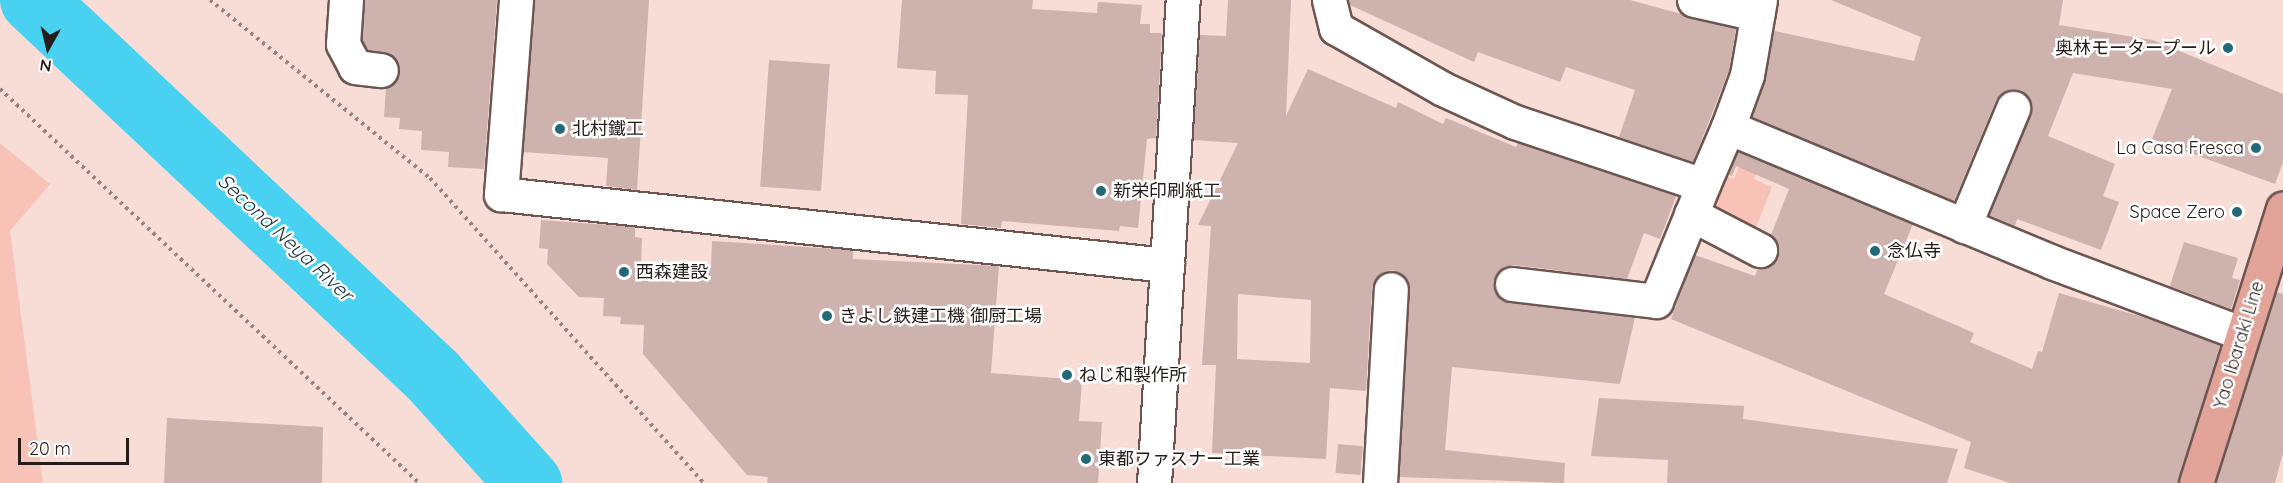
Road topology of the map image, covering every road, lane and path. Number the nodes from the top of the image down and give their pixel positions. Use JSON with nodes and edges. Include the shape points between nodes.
{"nodes":[{"id":1,"x":210,"y":0,"type":"edge"},
{"id":2,"x":346,"y":0,"type":"edge"},
{"id":3,"x":516,"y":0,"type":"edge"},
{"id":4,"x":1183,"y":0,"type":"edge"},
{"id":5,"x":1329,"y":0,"type":"edge"},
{"id":6,"x":1694,"y":0,"type":"edge"},
{"id":7,"x":1758,"y":7,"type":"edge"},
{"id":8,"x":381,"y":70,"type":"dead end"},
{"id":9,"x":0,"y":89,"type":"edge"},
{"id":10,"x":2013,"y":108,"type":"dead end"},
{"id":11,"x":1728,"y":127,"type":"junction"},
{"id":12,"x":1697,"y":200,"type":"junction"},
{"id":13,"x":2283,"y":208,"type":"edge"},
{"id":14,"x":1964,"y":226,"type":"junction"},
{"id":15,"x":1760,"y":250,"type":"dead end"},
{"id":16,"x":1167,"y":265,"type":"junction"},
{"id":17,"x":1512,"y":284,"type":"dead end"},
{"id":18,"x":1391,"y":289,"type":"dead end"},
{"id":19,"x":2241,"y":333,"type":"junction"},
{"id":20,"x":419,"y":483,"type":"edge"},
{"id":21,"x":704,"y":483,"type":"edge"},
{"id":22,"x":1154,"y":483,"type":"edge"},
{"id":23,"x":1380,"y":483,"type":"edge"},
{"id":24,"x":2196,"y":483,"type":"edge"}],
"edges":[{"from":1,"to":21,"type":"path","via":[[430,178]]},
{"from":2,"to":8,"type":"street","via":[[343,44],[355,67]]},
{"from":3,"to":16,"type":"street","via":[[501,194]]},
{"from":4,"to":16,"type":"street"},
{"from":5,"to":12,"type":"street","via":[[1336,28],[1443,89]]},
{"from":6,"to":7,"type":"street"},
{"from":7,"to":11,"type":"street","via":[[1747,75]]},
{"from":9,"to":20,"type":"path"},
{"from":10,"to":14,"type":"street"},
{"from":11,"to":12,"type":"street"},
{"from":11,"to":14,"type":"street"},
{"from":12,"to":15,"type":"street"},
{"from":12,"to":17,"type":"street","via":[[1656,301]]},
{"from":13,"to":19,"type":"main road","name":"Yao Ibaraki Line"},
{"from":14,"to":19,"type":"street"},
{"from":16,"to":22,"type":"street"},
{"from":18,"to":23,"type":"street"},
{"from":19,"to":24,"type":"main road","name":"Yao Ibaraki Line"}]}
